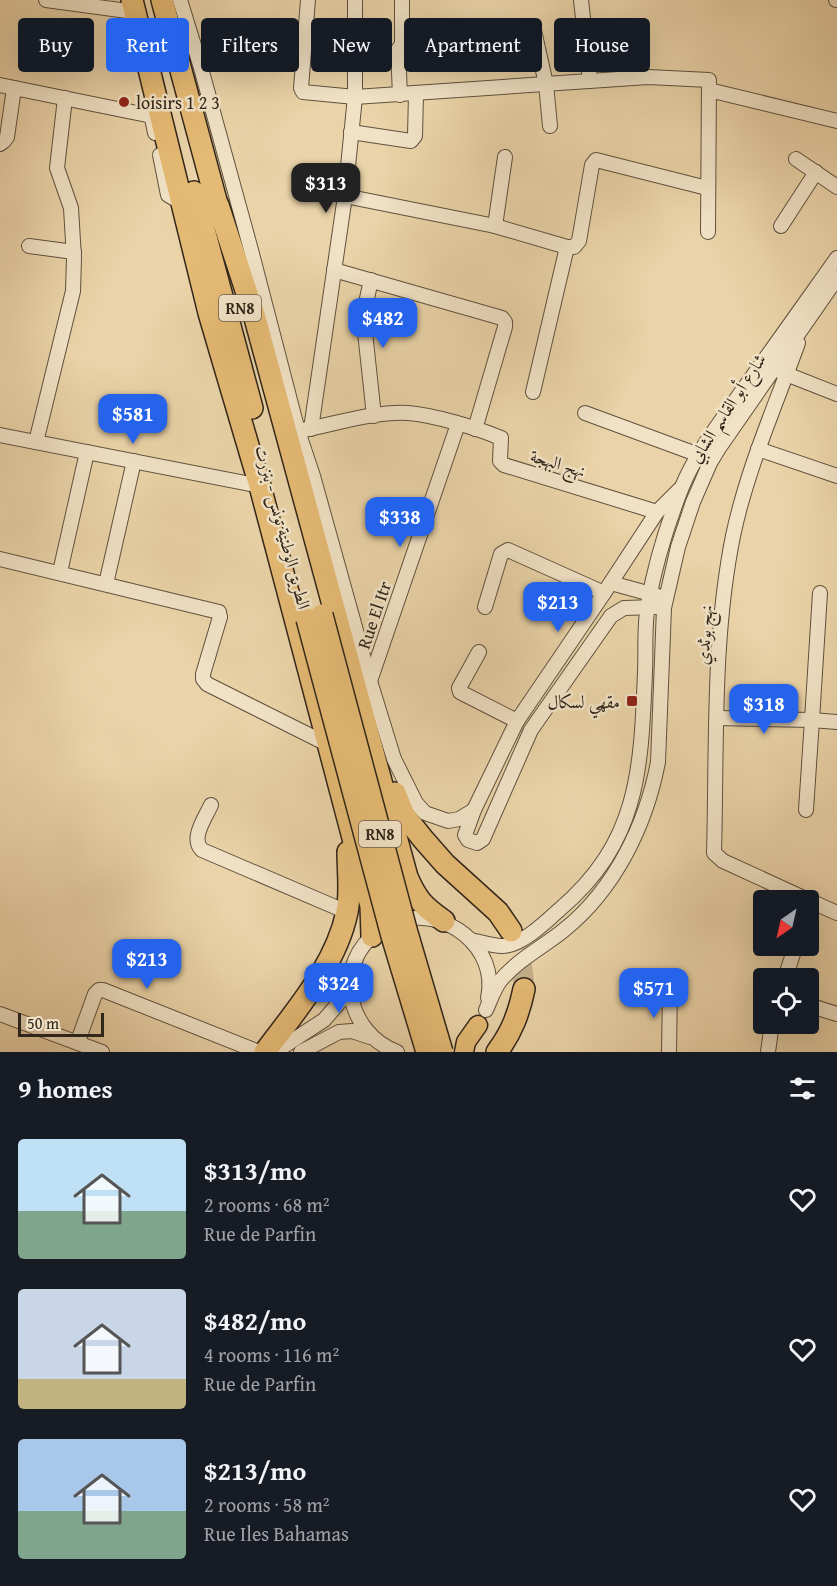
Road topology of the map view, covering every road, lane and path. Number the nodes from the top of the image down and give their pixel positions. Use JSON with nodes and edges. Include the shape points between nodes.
{"nodes":[{"id":1,"x":46,"y":0,"type":"edge"},
{"id":2,"x":162,"y":0,"type":"edge"},
{"id":3,"x":180,"y":0,"type":"edge"},
{"id":4,"x":308,"y":0,"type":"edge"},
{"id":5,"x":355,"y":0,"type":"edge"},
{"id":6,"x":402,"y":0,"type":"edge"},
{"id":7,"x":581,"y":0,"type":"edge"},
{"id":8,"x":136,"y":4,"type":"edge"},
{"id":9,"x":402,"y":44,"type":"junction"},
{"id":10,"x":590,"y":81,"type":"junction"},
{"id":11,"x":546,"y":84,"type":"junction"},
{"id":12,"x":0,"y":86,"type":"edge"},
{"id":13,"x":14,"y":88,"type":"junction"},
{"id":14,"x":709,"y":90,"type":"junction"},
{"id":15,"x":400,"y":94,"type":"junction"},
{"id":16,"x":416,"y":94,"type":"junction"},
{"id":17,"x":355,"y":97,"type":"junction"},
{"id":18,"x":64,"y":98,"type":"junction"},
{"id":19,"x":837,"y":121,"type":"edge"},
{"id":20,"x":550,"y":126,"type":"dead end"},
{"id":21,"x":351,"y":132,"type":"junction"},
{"id":22,"x":0,"y":144,"type":"edge"},
{"id":23,"x":506,"y":157,"type":"dead end"},
{"id":24,"x":796,"y":159,"type":"dead end"},
{"id":25,"x":816,"y":172,"type":"junction"},
{"id":26,"x":837,"y":187,"type":"edge"},
{"id":27,"x":707,"y":188,"type":"junction"},
{"id":28,"x":345,"y":196,"type":"junction"},
{"id":29,"x":182,"y":203,"type":"junction"},
{"id":30,"x":218,"y":205,"type":"junction"},
{"id":31,"x":495,"y":226,"type":"junction"},
{"id":32,"x":781,"y":226,"type":"dead end"},
{"id":33,"x":708,"y":232,"type":"dead end"},
{"id":34,"x":30,"y":246,"type":"dead end"},
{"id":35,"x":567,"y":247,"type":"junction"},
{"id":36,"x":74,"y":252,"type":"junction"},
{"id":37,"x":837,"y":258,"type":"edge"},
{"id":38,"x":334,"y":270,"type":"junction"},
{"id":39,"x":837,"y":278,"type":"edge"},
{"id":40,"x":371,"y":280,"type":"junction"},
{"id":41,"x":775,"y":368,"type":"junction"},
{"id":42,"x":532,"y":392,"type":"dead end"},
{"id":43,"x":837,"y":394,"type":"edge"},
{"id":44,"x":585,"y":413,"type":"dead end"},
{"id":45,"x":374,"y":416,"type":"junction"},
{"id":46,"x":458,"y":424,"type":"junction"},
{"id":47,"x":475,"y":429,"type":"junction"},
{"id":48,"x":304,"y":430,"type":"junction"},
{"id":49,"x":0,"y":435,"type":"edge"},
{"id":50,"x":36,"y":442,"type":"junction"},
{"id":51,"x":758,"y":449,"type":"junction"},
{"id":52,"x":87,"y":452,"type":"junction"},
{"id":53,"x":699,"y":454,"type":"junction"},
{"id":54,"x":134,"y":461,"type":"junction"},
{"id":55,"x":837,"y":476,"type":"edge"},
{"id":56,"x":683,"y":485,"type":"junction"},
{"id":57,"x":260,"y":486,"type":"junction"},
{"id":58,"x":657,"y":512,"type":"junction"},
{"id":59,"x":0,"y":559,"type":"edge"},
{"id":60,"x":60,"y":572,"type":"junction"},
{"id":61,"x":106,"y":584,"type":"junction"},
{"id":62,"x":608,"y":588,"type":"junction"},
{"id":63,"x":820,"y":593,"type":"dead end"},
{"id":64,"x":649,"y":601,"type":"junction"},
{"id":65,"x":665,"y":603,"type":"junction"},
{"id":66,"x":485,"y":607,"type":"dead end"},
{"id":67,"x":315,"y":617,"type":"junction"},
{"id":68,"x":479,"y":652,"type":"dead end"},
{"id":69,"x":370,"y":681,"type":"junction"},
{"id":70,"x":717,"y":718,"type":"junction"},
{"id":71,"x":812,"y":720,"type":"junction"},
{"id":72,"x":517,"y":721,"type":"junction"},
{"id":73,"x":837,"y":722,"type":"edge"},
{"id":74,"x":370,"y":743,"type":"junction"},
{"id":75,"x":327,"y":744,"type":"junction"},
{"id":76,"x":333,"y":769,"type":"junction"},
{"id":77,"x":211,"y":805,"type":"dead end"},
{"id":78,"x":474,"y":810,"type":"junction"},
{"id":79,"x":806,"y":810,"type":"dead end"},
{"id":80,"x":782,"y":890,"type":"edge"},
{"id":81,"x":819,"y":907,"type":"edge"},
{"id":82,"x":347,"y":912,"type":"junction"},
{"id":83,"x":837,"y":913,"type":"edge"},
{"id":84,"x":444,"y":921,"type":"junction"},
{"id":85,"x":511,"y":931,"type":"tunnel mouth"},
{"id":86,"x":372,"y":936,"type":"junction"},
{"id":87,"x":471,"y":940,"type":"junction"},
{"id":88,"x":670,"y":987,"type":"dead end"},
{"id":89,"x":524,"y":989,"type":"tunnel mouth"},
{"id":90,"x":350,"y":990,"type":"junction"},
{"id":91,"x":819,"y":1008,"type":"edge"},
{"id":92,"x":0,"y":1014,"type":"edge"},
{"id":93,"x":837,"y":1014,"type":"edge"},
{"id":94,"x":482,"y":1018,"type":"junction"},
{"id":95,"x":770,"y":1034,"type":"edge"},
{"id":96,"x":372,"y":1037,"type":"junction"},
{"id":97,"x":78,"y":1041,"type":"junction"},
{"id":98,"x":102,"y":1052,"type":"edge"},
{"id":99,"x":259,"y":1052,"type":"edge"},
{"id":100,"x":265,"y":1052,"type":"edge"},
{"id":101,"x":275,"y":1052,"type":"edge"},
{"id":102,"x":301,"y":1052,"type":"edge"},
{"id":103,"x":397,"y":1052,"type":"edge"},
{"id":104,"x":427,"y":1052,"type":"edge"},
{"id":105,"x":444,"y":1052,"type":"edge"},
{"id":106,"x":464,"y":1052,"type":"edge"},
{"id":107,"x":497,"y":1052,"type":"edge"},
{"id":108,"x":669,"y":1052,"type":"edge"},
{"id":109,"x":768,"y":1052,"type":"edge"}],
"edges":[{"from":1,"to":8,"type":"street"},
{"from":2,"to":30,"type":"highway","name":"الطريق الوطنية تونس - بنزرت","number":"RN8"},
{"from":3,"to":48,"type":"street"},
{"from":4,"to":17,"type":"street","via":[[302,90]]},
{"from":5,"to":17,"type":"street"},
{"from":6,"to":9,"type":"street"},
{"from":7,"to":10,"type":"street"},
{"from":8,"to":29,"type":"highway"},
{"from":8,"to":67,"type":"highway","name":"الطريق الوطنية تونس - بنزرت","number":"RN8"},
{"from":9,"to":11,"type":"street","via":[[533,26]]},
{"from":9,"to":15,"type":"street","via":[[398,50]]},
{"from":10,"to":11,"type":"street"},
{"from":10,"to":14,"type":"street","via":[[648,77],[709,80]]},
{"from":11,"to":16,"type":"street"},
{"from":11,"to":20,"type":"street"},
{"from":12,"to":13,"type":"street"},
{"from":13,"to":18,"type":"street"},
{"from":13,"to":22,"type":"street","via":[[7,137]]},
{"from":14,"to":19,"type":"street"},
{"from":14,"to":27,"type":"street"},
{"from":15,"to":16,"type":"street"},
{"from":15,"to":17,"type":"street"},
{"from":16,"to":21,"type":"street","via":[[411,141]]},
{"from":17,"to":21,"type":"street"},
{"from":18,"to":29,"type":"street","via":[[152,117],[168,195]]},
{"from":18,"to":36,"type":"street","via":[[57,168],[71,208]]},
{"from":21,"to":28,"type":"street"},
{"from":23,"to":31,"type":"street"},
{"from":24,"to":25,"type":"street"},
{"from":25,"to":26,"type":"street"},
{"from":25,"to":32,"type":"street"},
{"from":27,"to":33,"type":"street"},
{"from":27,"to":35,"type":"street","via":[[596,160],[579,241],[574,247]]},
{"from":28,"to":31,"type":"street"},
{"from":28,"to":38,"type":"street"},
{"from":29,"to":57,"type":"highway","via":[[209,313]]},
{"from":30,"to":67,"type":"highway","name":"الطريق الوطنية تونس - بنزرت","number":"RN8"},
{"from":30,"to":74,"type":"highway","number":"RN8","via":[[255,318]]},
{"from":31,"to":35,"type":"street"},
{"from":34,"to":36,"type":"street"},
{"from":35,"to":42,"type":"street"},
{"from":36,"to":50,"type":"street","via":[[72,297]]},
{"from":37,"to":41,"type":"street","name":"شارع أبو القاسم الشابي"},
{"from":38,"to":40,"type":"street"},
{"from":38,"to":48,"type":"street"},
{"from":39,"to":41,"type":"street","name":"شارع أبو القاسم الشابي"},
{"from":40,"to":45,"type":"street","via":[[365,332]]},
{"from":40,"to":47,"type":"street","via":[[496,316],[505,322]]},
{"from":41,"to":43,"type":"street"},
{"from":41,"to":51,"type":"street","name":"نهج بوثدي"},
{"from":41,"to":53,"type":"street","name":"شارع أبو القاسم الشابي"},
{"from":41,"to":65,"type":"street","name":"شارع أبو القاسم الشابي","via":[[710,464],[678,547]]},
{"from":44,"to":53,"type":"street"},
{"from":45,"to":46,"type":"street","via":[[408,413]]},
{"from":45,"to":48,"type":"street"},
{"from":46,"to":47,"type":"street"},
{"from":46,"to":69,"type":"street","name":"Rue El Itr"},
{"from":47,"to":58,"type":"street","name":"نهج البهجة","via":[[501,438],[500,460],[504,465]]},
{"from":48,"to":69,"type":"street"},
{"from":49,"to":50,"type":"street"},
{"from":50,"to":52,"type":"street"},
{"from":51,"to":55,"type":"street"},
{"from":51,"to":70,"type":"street","name":"نهج بوثدي","via":[[733,538],[720,635]]},
{"from":52,"to":54,"type":"street"},
{"from":52,"to":60,"type":"street"},
{"from":53,"to":56,"type":"street","name":"شارع أبو القاسم الشابي"},
{"from":54,"to":57,"type":"street"},
{"from":54,"to":61,"type":"street"},
{"from":56,"to":58,"type":"street"},
{"from":56,"to":64,"type":"street","name":"شارع أبو القاسم الشابي","via":[[660,550]]},
{"from":57,"to":75,"type":"highway"},
{"from":58,"to":62,"type":"street"},
{"from":59,"to":60,"type":"street"},
{"from":60,"to":61,"type":"street"},
{"from":61,"to":75,"type":"street","via":[[219,612],[203,674],[207,684]]},
{"from":62,"to":64,"type":"street"},
{"from":62,"to":66,"type":"street","via":[[508,550],[501,554]]},
{"from":62,"to":72,"type":"street"},
{"from":63,"to":71,"type":"street"},
{"from":64,"to":65,"type":"street"},
{"from":64,"to":78,"type":"street","via":[[611,616],[531,730],[483,839],[477,843],[465,835]]},
{"from":64,"to":87,"type":"street","name":"شارع أبو القاسم الشابي","via":[[640,763],[631,805],[618,835],[591,879],[534,931],[509,945]]},
{"from":65,"to":94,"type":"street","name":"شارع أبو القاسم الشابي","via":[[657,762],[648,800],[628,852],[588,907],[498,983]]},
{"from":67,"to":104,"type":"highway","name":"الطريق الوطنية تونس - بنزرت","number":"RN8","bridge":true,"via":[[392,936]]},
{"from":67,"to":105,"type":"highway","name":"الطريق الوطنية تونس - بنزرت","number":"RN8","bridge":true},
{"from":68,"to":72,"type":"street","via":[[460,692]]},
{"from":69,"to":78,"type":"street","via":[[394,759],[416,803],[425,813],[448,820],[459,819]]},
{"from":70,"to":71,"type":"street"},
{"from":70,"to":80,"type":"street","name":"نهج بوثدي","via":[[714,853]]},
{"from":71,"to":73,"type":"street"},
{"from":71,"to":79,"type":"street"},
{"from":72,"to":78,"type":"street"},
{"from":74,"to":84,"type":"highway","number":"RN8","via":[[414,895]]},
{"from":74,"to":85,"type":"highway","number":"RN8","via":[[379,754],[404,814],[445,864],[498,912]]},
{"from":75,"to":76,"type":"highway"},
{"from":76,"to":82,"type":"highway","via":[[348,847]]},
{"from":76,"to":86,"type":"highway","via":[[371,906]]},
{"from":77,"to":82,"type":"street","via":[[196,839],[198,848]]},
{"from":81,"to":83,"type":"street"},
{"from":82,"to":100,"type":"highway","via":[[323,970]]},
{"from":84,"to":86,"type":"street","via":[[408,918],[388,924]]},
{"from":84,"to":87,"type":"street"},
{"from":86,"to":90,"type":"street","via":[[355,960]]},
{"from":87,"to":94,"type":"street","via":[[488,973],[490,992]]},
{"from":88,"to":108,"type":"street"},
{"from":89,"to":107,"type":"highway","via":[[520,1011]]},
{"from":90,"to":96,"type":"street","via":[[353,1007]]},
{"from":90,"to":101,"type":"street","via":[[324,1020]]},
{"from":91,"to":93,"type":"street"},
{"from":92,"to":97,"type":"street"},
{"from":94,"to":105,"type":"street","via":[[464,1041]]},
{"from":94,"to":106,"type":"main road"},
{"from":95,"to":109,"type":"street"},
{"from":96,"to":102,"type":"street","via":[[339,1032]]},
{"from":96,"to":103,"type":"street"},
{"from":97,"to":98,"type":"street"},
{"from":97,"to":99,"type":"street","via":[[95,994],[103,990]]}]}
